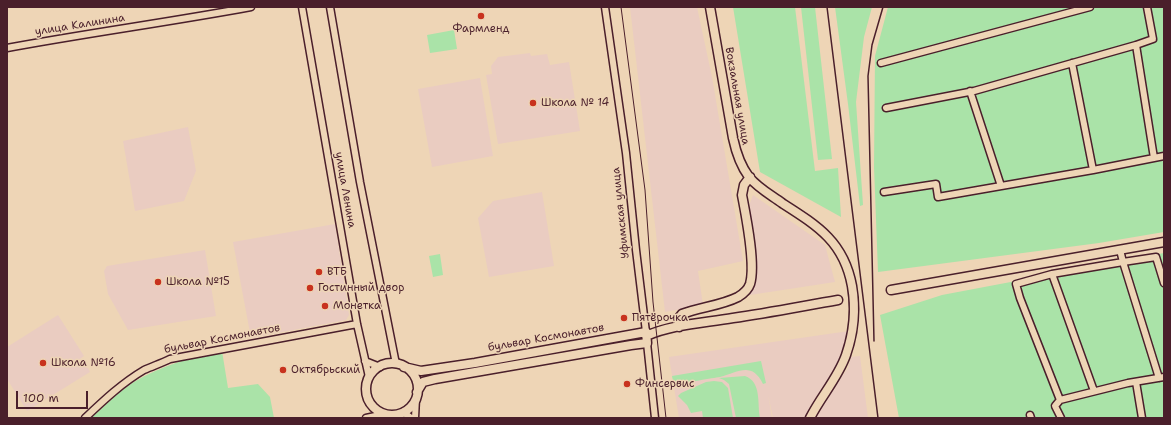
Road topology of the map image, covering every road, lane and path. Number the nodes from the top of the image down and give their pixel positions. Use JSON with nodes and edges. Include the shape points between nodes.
{"nodes":[{"id":1,"x":251,"y":7,"type":"edge"},
{"id":2,"x":302,"y":7,"type":"edge"},
{"id":3,"x":330,"y":7,"type":"edge"},
{"id":4,"x":605,"y":7,"type":"edge"},
{"id":5,"x":710,"y":7,"type":"edge"},
{"id":6,"x":1090,"y":7,"type":"edge"},
{"id":7,"x":1147,"y":7,"type":"edge"},
{"id":8,"x":1136,"y":45,"type":"junction"},
{"id":9,"x":7,"y":48,"type":"edge"},
{"id":10,"x":881,"y":63,"type":"dead end"},
{"id":11,"x":1072,"y":63,"type":"junction"},
{"id":12,"x":970,"y":91,"type":"junction"},
{"id":13,"x":886,"y":108,"type":"dead end"},
{"id":14,"x":1164,"y":156,"type":"edge"},
{"id":15,"x":1154,"y":158,"type":"junction"},
{"id":16,"x":1093,"y":170,"type":"junction"},
{"id":17,"x":750,"y":177,"type":"junction"},
{"id":18,"x":1001,"y":186,"type":"junction"},
{"id":19,"x":884,"y":192,"type":"dead end"},
{"id":20,"x":1164,"y":242,"type":"edge"},
{"id":21,"x":1120,"y":250,"type":"junction"},
{"id":22,"x":1123,"y":262,"type":"junction"},
{"id":23,"x":1052,"y":274,"type":"junction"},
{"id":24,"x":1164,"y":283,"type":"edge"},
{"id":25,"x":891,"y":290,"type":"dead end"},
{"id":26,"x":838,"y":300,"type":"dead end"},
{"id":27,"x":357,"y":324,"type":"junction"},
{"id":28,"x":679,"y":326,"type":"junction"},
{"id":29,"x":646,"y":337,"type":"junction"},
{"id":30,"x":365,"y":360,"type":"junction"},
{"id":31,"x":400,"y":365,"type":"junction"},
{"id":32,"x":380,"y":367,"type":"junction"},
{"id":33,"x":369,"y":377,"type":"junction"},
{"id":34,"x":1162,"y":377,"type":"edge"},
{"id":35,"x":1136,"y":382,"type":"junction"},
{"id":36,"x":1094,"y":391,"type":"junction"},
{"id":37,"x":417,"y":395,"type":"junction"},
{"id":38,"x":1060,"y":400,"type":"junction"},
{"id":39,"x":403,"y":412,"type":"junction"},
{"id":40,"x":388,"y":416,"type":"edge"},
{"id":41,"x":85,"y":418,"type":"edge"},
{"id":42,"x":366,"y":418,"type":"edge"},
{"id":43,"x":411,"y":418,"type":"edge"},
{"id":44,"x":415,"y":418,"type":"edge"},
{"id":45,"x":655,"y":418,"type":"edge"},
{"id":46,"x":810,"y":418,"type":"edge"},
{"id":47,"x":1061,"y":418,"type":"edge"},
{"id":48,"x":1142,"y":418,"type":"edge"}],
"edges":[{"from":1,"to":9,"type":"street","name":"улица Калинина"},
{"from":2,"to":27,"type":"street","name":"улица Ленина"},
{"from":3,"to":31,"type":"street","name":"улица Ленина","via":[[360,182]]},
{"from":4,"to":29,"type":"street","name":"Уфимская улица","via":[[626,153]]},
{"from":5,"to":17,"type":"main road","name":"Вокзальная улица","via":[[734,144]]},
{"from":6,"to":10,"type":"street"},
{"from":7,"to":8,"type":"street","via":[[1153,39]]},
{"from":8,"to":11,"type":"street"},
{"from":8,"to":15,"type":"street"},
{"from":11,"to":12,"type":"street"},
{"from":11,"to":16,"type":"street"},
{"from":12,"to":13,"type":"street"},
{"from":12,"to":18,"type":"street"},
{"from":14,"to":15,"type":"street"},
{"from":15,"to":16,"type":"street"},
{"from":16,"to":18,"type":"street"},
{"from":17,"to":28,"type":"main road","via":[[744,185],[742,195],[751,257],[750,284],[745,292],[733,299],[682,314],[678,319]]},
{"from":17,"to":46,"type":"main road","name":"Вокзальная улица","via":[[769,195],[827,236],[843,257],[851,281],[855,314],[850,344],[840,369]]},
{"from":18,"to":19,"type":"street","via":[[938,196],[936,184]]},
{"from":20,"to":21,"type":"main road"},
{"from":21,"to":22,"type":"street"},
{"from":21,"to":25,"type":"main road"},
{"from":22,"to":23,"type":"street"},
{"from":22,"to":24,"type":"street","via":[[1156,257]]},
{"from":22,"to":34,"type":"street"},
{"from":23,"to":36,"type":"street"},
{"from":23,"to":38,"type":"street","via":[[1016,284]]},
{"from":26,"to":28,"type":"main road","name":"бульвар Космонавтов"},
{"from":27,"to":30,"type":"street","name":"улица Ленина"},
{"from":27,"to":41,"type":"street","name":"бульвар Космонавтов","via":[[170,359],[132,378],[111,393]]},
{"from":28,"to":29,"type":"main road","name":"бульвар Космонавтов","via":[[656,331]]},
{"from":29,"to":31,"type":"main road","name":"бульвар Космонавтов","via":[[420,371]]},
{"from":29,"to":37,"type":"main road","name":"бульвар Космонавтов","via":[[631,345],[423,382]]},
{"from":29,"to":45,"type":"street","name":"Уфимская улица"},
{"from":30,"to":32,"type":"street"},
{"from":30,"to":33,"type":"street","name":"улица Ленина"},
{"from":31,"to":32,"type":"main road","via":[[388,364]]},
{"from":31,"to":37,"type":"main road","name":"улица Ленина","via":[[415,377]]},
{"from":32,"to":33,"type":"main road"},
{"from":33,"to":40,"type":"main road","via":[[366,388],[368,400],[375,409]]},
{"from":34,"to":35,"type":"street"},
{"from":35,"to":36,"type":"street"},
{"from":35,"to":48,"type":"street"},
{"from":36,"to":38,"type":"street"},
{"from":37,"to":39,"type":"main road"},
{"from":37,"to":44,"type":"street","name":"улица Ленина"},
{"from":38,"to":47,"type":"street","via":[[1055,406]]},
{"from":39,"to":40,"type":"main road"},
{"from":39,"to":43,"type":"street"},
{"from":40,"to":42,"type":"street"}]}
